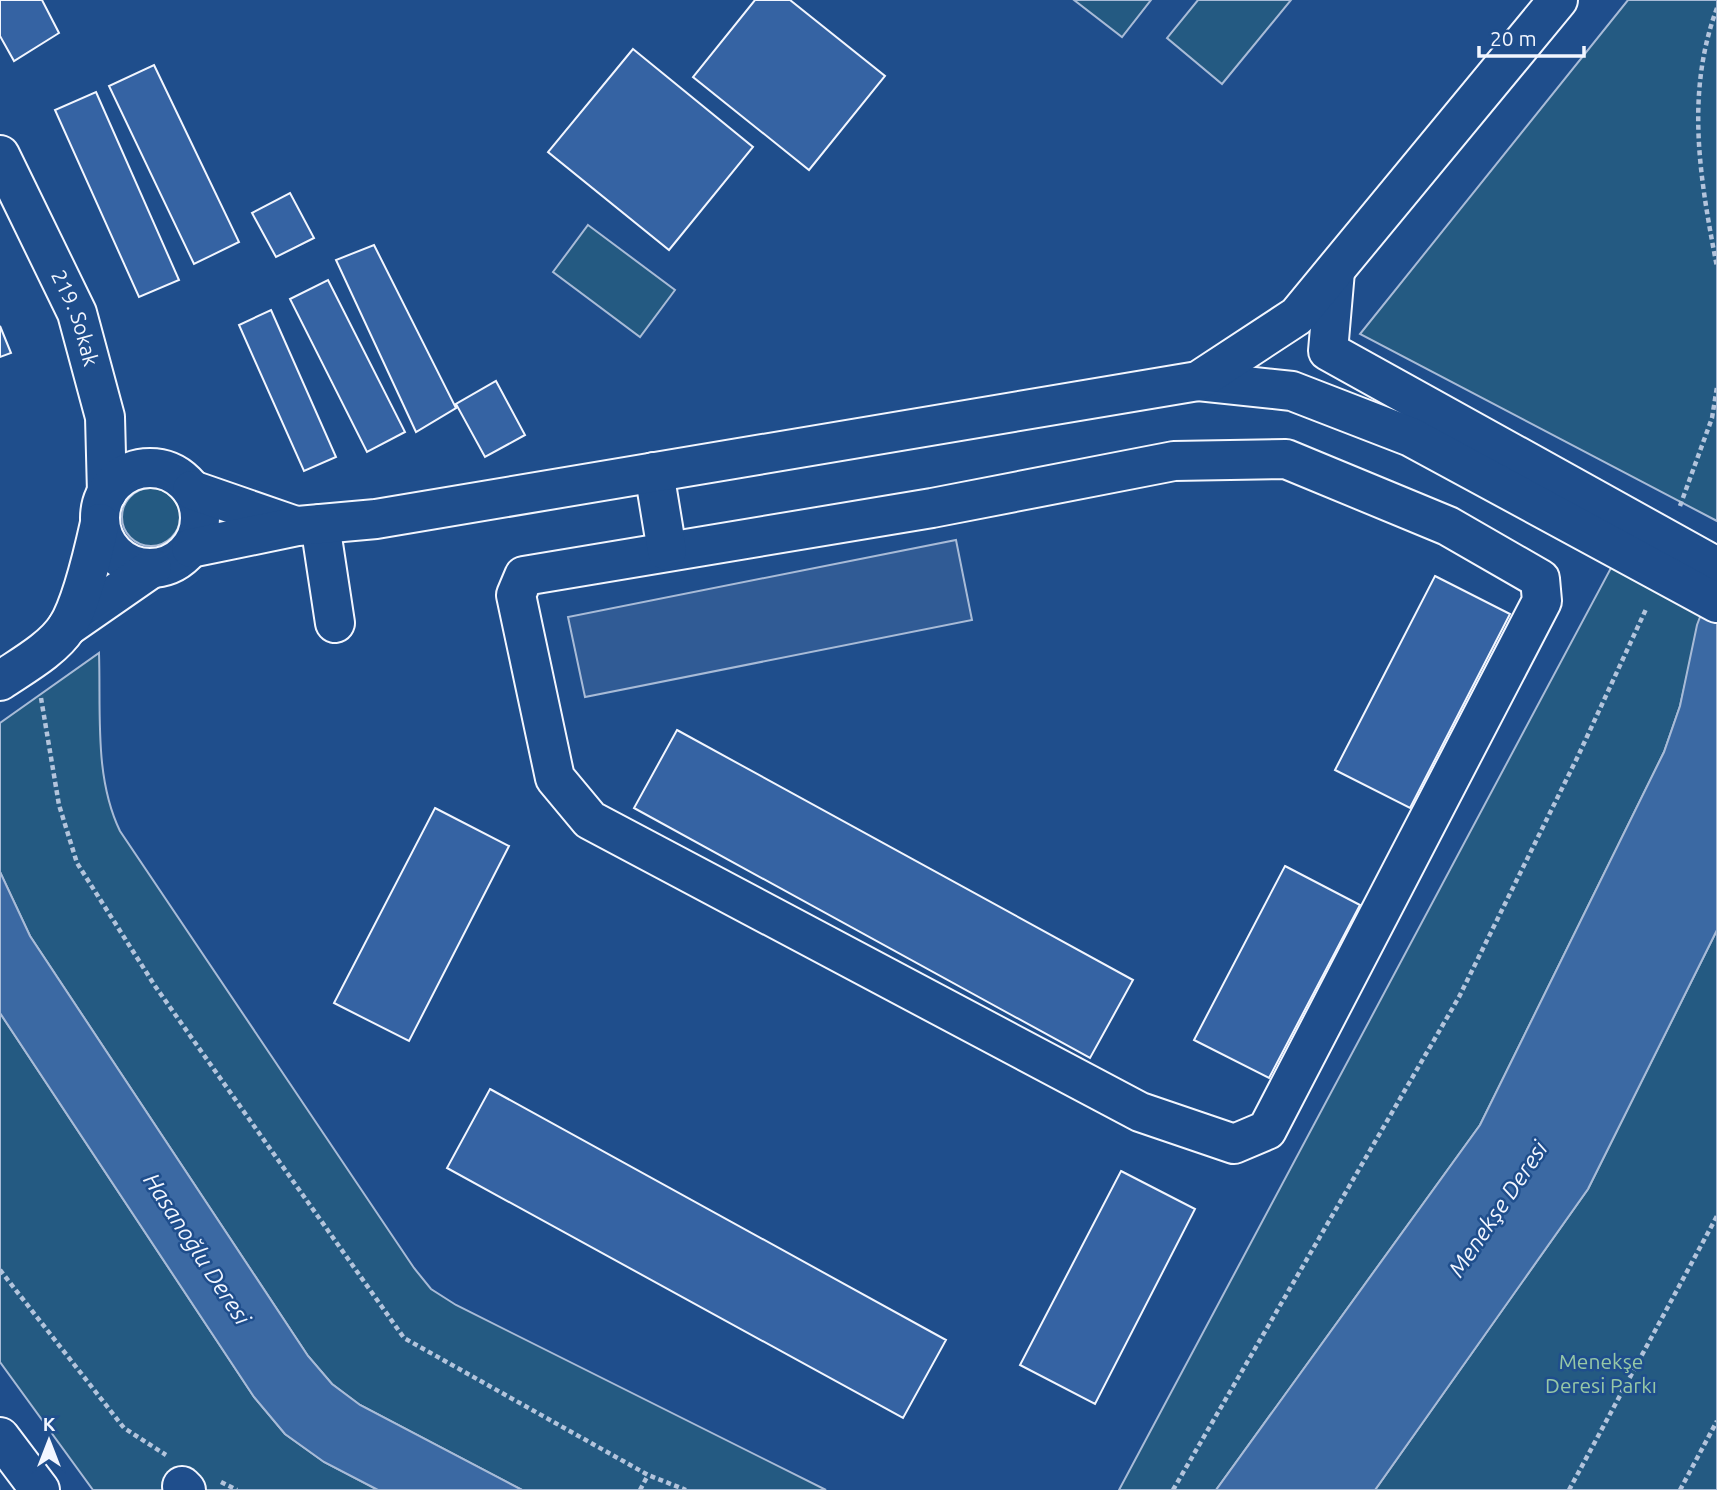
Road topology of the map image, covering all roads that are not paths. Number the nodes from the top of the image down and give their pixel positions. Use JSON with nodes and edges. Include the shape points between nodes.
{"nodes":[{"id":1,"x":1558,"y":0,"type":"edge"},
{"id":2,"x":0,"y":155,"type":"edge"},
{"id":3,"x":1335,"y":271,"type":"junction"},
{"id":4,"x":1251,"y":346,"type":"junction"},
{"id":5,"x":1328,"y":351,"type":"junction"},
{"id":6,"x":1198,"y":381,"type":"junction"},
{"id":7,"x":105,"y":417,"type":"junction"},
{"id":8,"x":654,"y":472,"type":"junction"},
{"id":9,"x":179,"y":480,"type":"junction"},
{"id":10,"x":103,"y":508,"type":"junction"},
{"id":11,"x":309,"y":525,"type":"junction"},
{"id":12,"x":191,"y":548,"type":"junction"},
{"id":13,"x":667,"y":551,"type":"junction"},
{"id":14,"x":1682,"y":563,"type":"edge"},
{"id":15,"x":152,"y":568,"type":"junction"},
{"id":16,"x":1717,"y":603,"type":"edge"},
{"id":17,"x":335,"y":623,"type":"dead end"},
{"id":18,"x":67,"y":627,"type":"junction"},
{"id":19,"x":0,"y":681,"type":"edge"},
{"id":20,"x":0,"y":1437,"type":"edge"},
{"id":21,"x":40,"y":1490,"type":"edge"}],
"edges":[{"from":1,"to":3,"type":"street"},
{"from":2,"to":7,"type":"street","name":"219. Sokak","via":[[77,313]]},
{"from":3,"to":4,"type":"street","via":[[1297,316]]},
{"from":3,"to":5,"type":"street"},
{"from":4,"to":5,"type":"street"},
{"from":4,"to":6,"type":"street"},
{"from":5,"to":14,"type":"street"},
{"from":6,"to":8,"type":"street"},
{"from":6,"to":14,"type":"street","via":[[1292,391],[1411,437]]},
{"from":7,"to":9,"type":"street"},
{"from":7,"to":10,"type":"street","name":"219. Sokak"},
{"from":8,"to":11,"type":"street","via":[[376,519]]},
{"from":8,"to":13,"type":"street"},
{"from":9,"to":10,"type":"street","via":[[149,468],[132,471],[118,480]]},
{"from":9,"to":11,"type":"street"},
{"from":9,"to":12,"type":"street","via":[[199,505],[200,521]]},
{"from":10,"to":15,"type":"street","via":[[104,538],[123,561]]},
{"from":10,"to":18,"type":"street","name":"219. Sokak"},
{"from":11,"to":12,"type":"street"},
{"from":11,"to":17,"type":"street"},
{"from":12,"to":15,"type":"street","via":[[167,566]]},
{"from":13,"to":13,"type":"street","via":[[932,508],[1174,461],[1286,459],[1448,526],[1540,579],[1542,601],[1267,1130],[1234,1144],[1140,1112],[590,820],[555,778],[516,595],[524,576]]},
{"from":14,"to":16,"type":"street"},
{"from":15,"to":18,"type":"street"},
{"from":18,"to":19,"type":"street","name":"219. Sokak"},
{"from":20,"to":21,"type":"street"}]}
